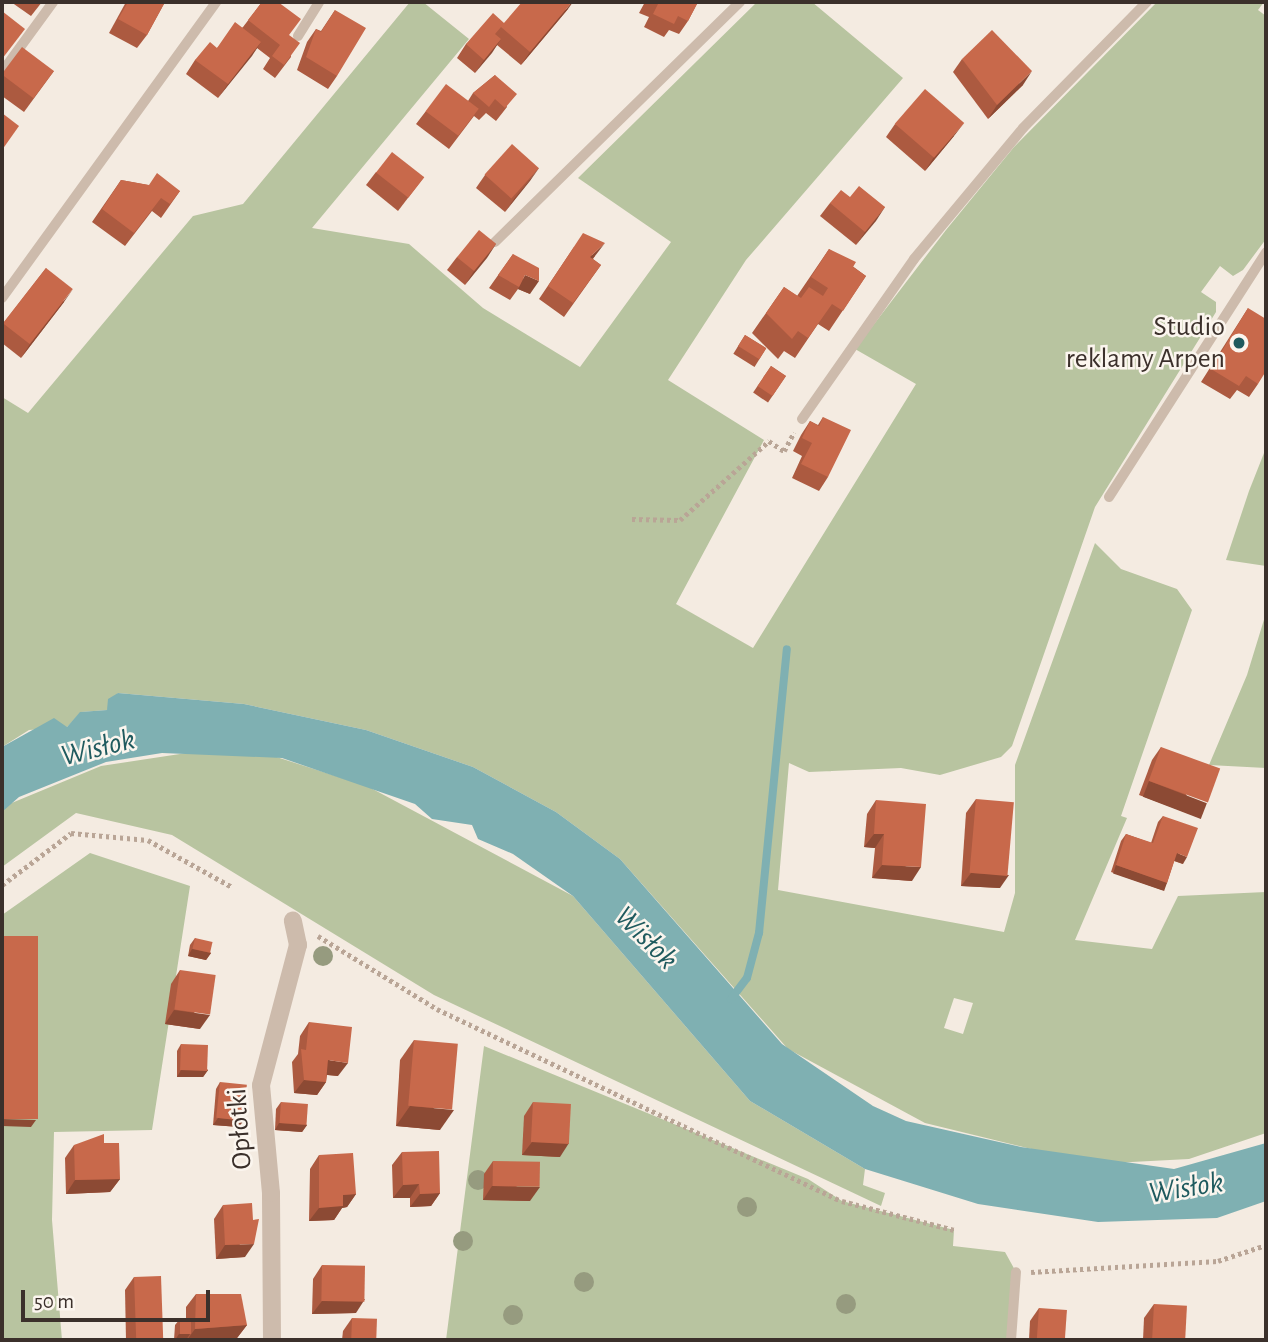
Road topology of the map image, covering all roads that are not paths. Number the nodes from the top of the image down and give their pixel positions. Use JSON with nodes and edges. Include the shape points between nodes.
{"nodes":[{"id":1,"x":52,"y":2,"type":"edge"},
{"id":2,"x":216,"y":2,"type":"edge"},
{"id":3,"x":319,"y":2,"type":"edge"},
{"id":4,"x":740,"y":2,"type":"edge"},
{"id":5,"x":1147,"y":2,"type":"edge"},
{"id":6,"x":298,"y":36,"type":"edge"},
{"id":7,"x":2,"y":72,"type":"edge"},
{"id":8,"x":495,"y":242,"type":"edge"},
{"id":9,"x":1266,"y":252,"type":"edge"},
{"id":10,"x":2,"y":298,"type":"edge"},
{"id":11,"x":802,"y":419,"type":"road end"},
{"id":12,"x":1109,"y":497,"type":"dead end"},
{"id":13,"x":293,"y":920,"type":"road end"},
{"id":14,"x":1016,"y":1272,"type":"road end"},
{"id":15,"x":272,"y":1340,"type":"edge"},
{"id":16,"x":1011,"y":1340,"type":"edge"}],
"edges":[{"from":1,"to":7,"type":"lane"},
{"from":2,"to":10,"type":"lane"},
{"from":3,"to":6,"type":"lane"},
{"from":4,"to":8,"type":"lane"},
{"from":5,"to":11,"type":"lane","via":[[1023,128],[914,259]]},
{"from":9,"to":12,"type":"lane"},
{"from":13,"to":15,"type":"street","name":"Opłotki","via":[[298,945],[261,1085],[271,1193]]},
{"from":14,"to":16,"type":"lane"}]}
